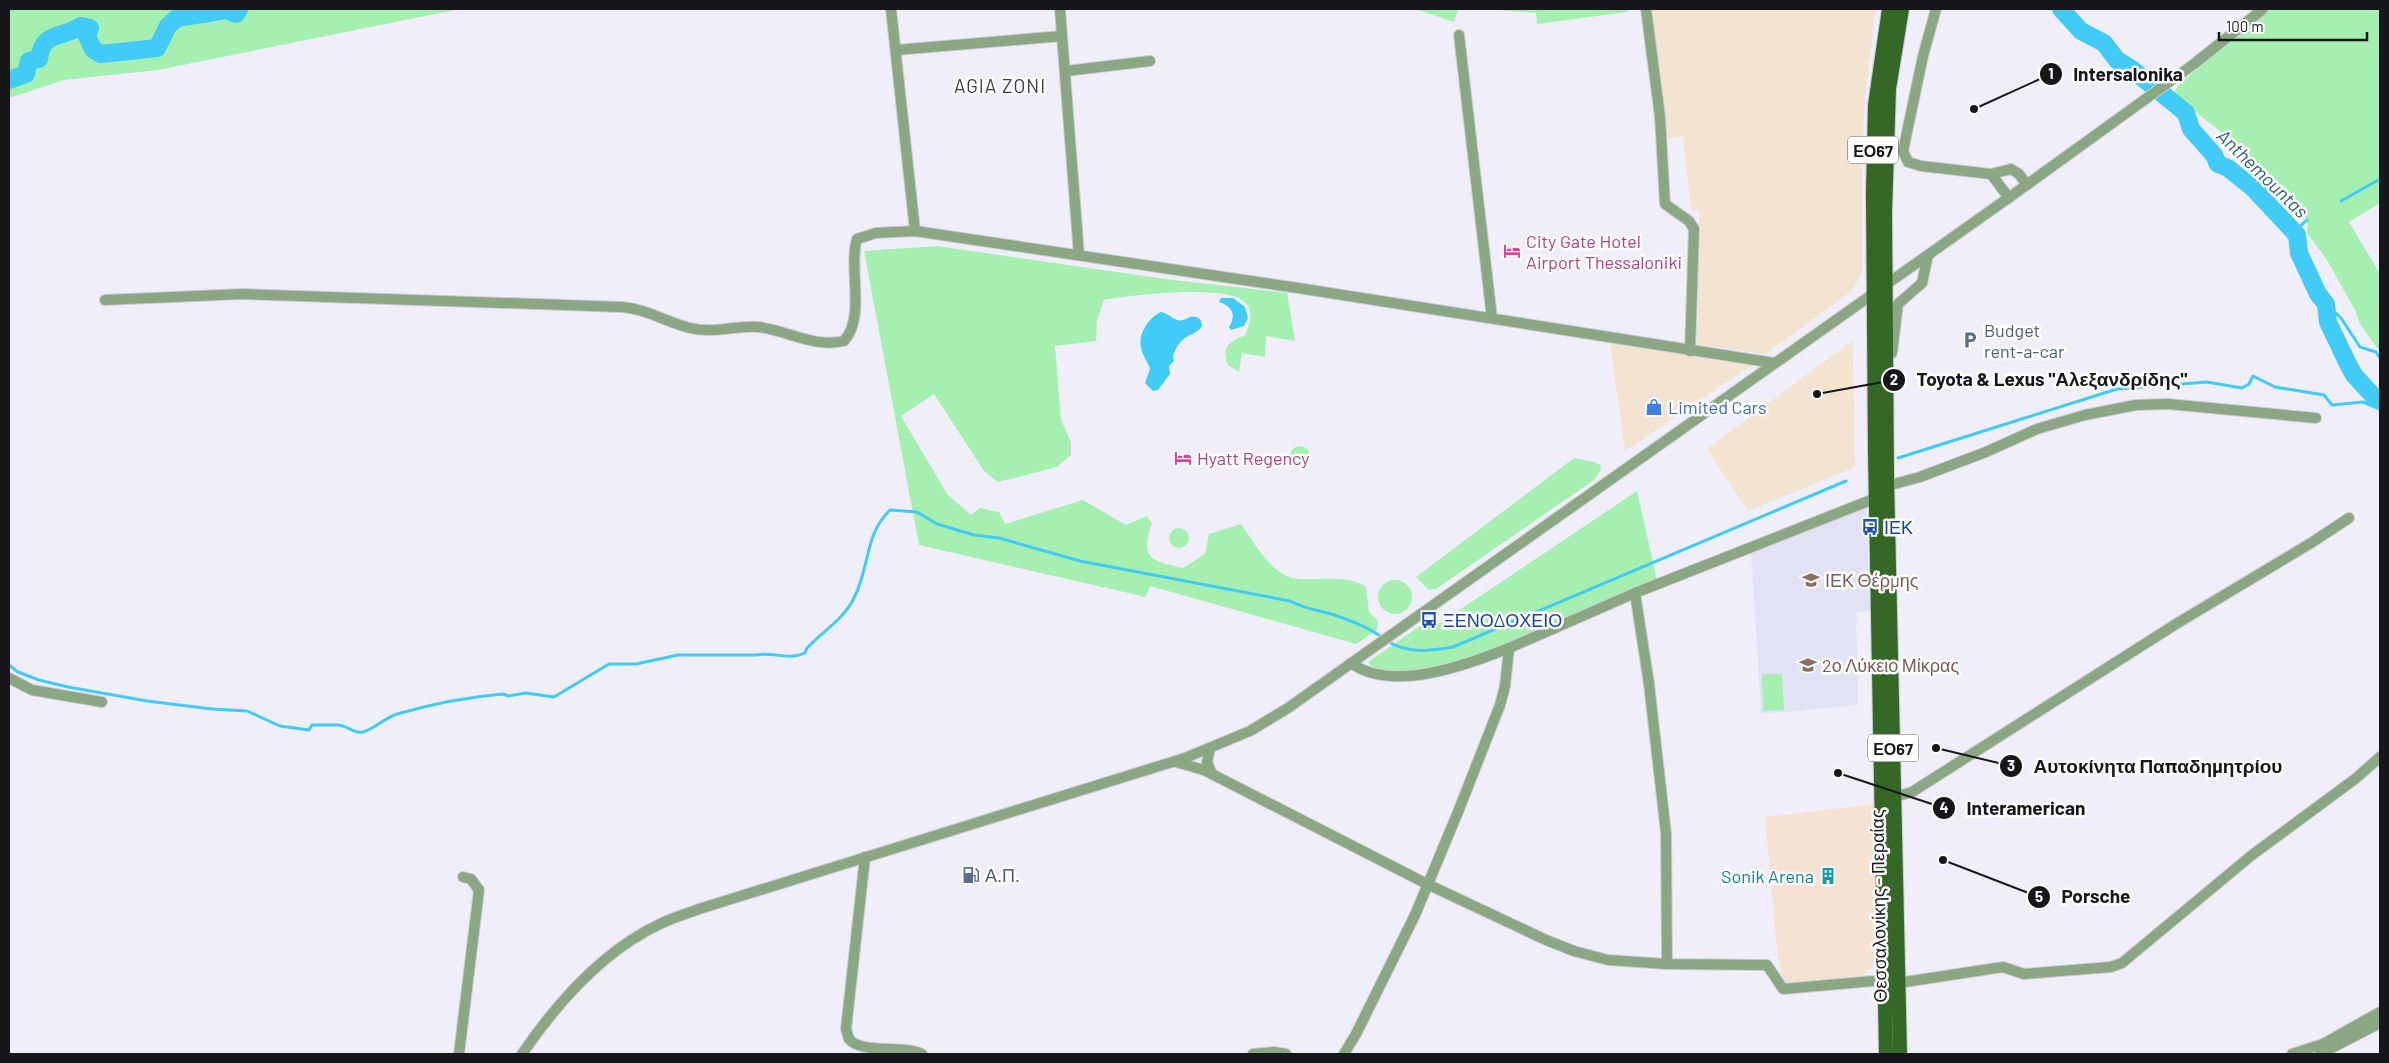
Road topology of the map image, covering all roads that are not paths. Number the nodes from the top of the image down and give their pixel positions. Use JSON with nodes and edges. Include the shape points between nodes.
{"nodes":[{"id":1,"x":891,"y":9,"type":"edge"},
{"id":2,"x":1060,"y":9,"type":"edge"},
{"id":3,"x":1646,"y":9,"type":"edge"},
{"id":4,"x":1889,"y":9,"type":"edge"},
{"id":5,"x":1902,"y":9,"type":"edge"},
{"id":6,"x":1936,"y":9,"type":"edge"},
{"id":7,"x":2263,"y":9,"type":"edge"},
{"id":8,"x":1459,"y":35,"type":"dead end"},
{"id":9,"x":1062,"y":36,"type":"junction"},
{"id":10,"x":896,"y":50,"type":"junction"},
{"id":11,"x":1150,"y":61,"type":"dead end"},
{"id":12,"x":1066,"y":70,"type":"junction"},
{"id":13,"x":1991,"y":174,"type":"junction"},
{"id":14,"x":2027,"y":185,"type":"junction"},
{"id":15,"x":2009,"y":198,"type":"junction"},
{"id":16,"x":915,"y":231,"type":"junction"},
{"id":17,"x":1079,"y":255,"type":"junction"},
{"id":18,"x":1928,"y":255,"type":"junction"},
{"id":19,"x":1885,"y":284,"type":"junction"},
{"id":20,"x":1873,"y":293,"type":"junction"},
{"id":21,"x":105,"y":300,"type":"dead end"},
{"id":22,"x":1492,"y":318,"type":"junction"},
{"id":23,"x":1690,"y":351,"type":"junction"},
{"id":24,"x":1774,"y":363,"type":"junction"},
{"id":25,"x":1886,"y":404,"type":"junction"},
{"id":26,"x":2316,"y":418,"type":"dead end"},
{"id":27,"x":1882,"y":487,"type":"junction"},
{"id":28,"x":2349,"y":518,"type":"dead end"},
{"id":29,"x":1635,"y":593,"type":"junction"},
{"id":30,"x":1509,"y":648,"type":"junction"},
{"id":31,"x":1350,"y":663,"type":"junction"},
{"id":32,"x":9,"y":678,"type":"edge"},
{"id":33,"x":102,"y":702,"type":"dead end"},
{"id":34,"x":1210,"y":748,"type":"junction"},
{"id":35,"x":2380,"y":757,"type":"edge"},
{"id":36,"x":1172,"y":762,"type":"junction"},
{"id":37,"x":1212,"y":774,"type":"junction"},
{"id":38,"x":1894,"y":797,"type":"junction"},
{"id":39,"x":865,"y":857,"type":"junction"},
{"id":40,"x":463,"y":877,"type":"dead end"},
{"id":41,"x":1427,"y":884,"type":"junction"},
{"id":42,"x":1667,"y":964,"type":"junction"},
{"id":43,"x":1892,"y":982,"type":"junction"},
{"id":44,"x":2380,"y":1012,"type":"edge"},
{"id":45,"x":2380,"y":1023,"type":"edge"},
{"id":46,"x":459,"y":1054,"type":"edge"},
{"id":47,"x":522,"y":1054,"type":"edge"},
{"id":48,"x":922,"y":1054,"type":"edge"},
{"id":49,"x":1252,"y":1054,"type":"edge"},
{"id":50,"x":1286,"y":1054,"type":"edge"},
{"id":51,"x":1344,"y":1054,"type":"edge"},
{"id":52,"x":1886,"y":1054,"type":"edge"},
{"id":53,"x":1900,"y":1054,"type":"edge"},
{"id":54,"x":2292,"y":1054,"type":"edge"},
{"id":55,"x":2322,"y":1054,"type":"edge"}],
"edges":[{"from":1,"to":10,"type":"street"},
{"from":2,"to":9,"type":"street"},
{"from":3,"to":23,"type":"street","via":[[1660,116],[1665,204],[1690,221],[1694,229]]},
{"from":4,"to":20,"type":"main road","name":"Θεσσαλονίκης - Περαίας","number":"ΕΟ67","via":[[1874,116]]},
{"from":5,"to":19,"type":"main road","name":"Θεσσαλονίκης - Περαίας","number":"ΕΟ67","via":[[1892,62],[1887,119]]},
{"from":6,"to":13,"type":"street","via":[[1904,152],[1908,162],[1921,166]]},
{"from":7,"to":14,"type":"street"},
{"from":8,"to":22,"type":"street"},
{"from":9,"to":10,"type":"street"},
{"from":9,"to":12,"type":"street"},
{"from":10,"to":16,"type":"street"},
{"from":11,"to":12,"type":"street"},
{"from":12,"to":17,"type":"street"},
{"from":13,"to":14,"type":"street","via":[[2011,169]]},
{"from":13,"to":15,"type":"street"},
{"from":14,"to":15,"type":"street"},
{"from":15,"to":18,"type":"street"},
{"from":16,"to":17,"type":"street"},
{"from":16,"to":21,"type":"street","via":[[876,233],[857,239],[852,330],[844,340],[833,343],[760,327],[706,331],[681,326],[647,311],[622,307],[251,294]]},
{"from":17,"to":22,"type":"street"},
{"from":18,"to":19,"type":"street"},
{"from":18,"to":25,"type":"street","via":[[1922,283],[1898,304],[1896,311]]},
{"from":19,"to":20,"type":"street"},
{"from":19,"to":25,"type":"main road","name":"Θεσσαλονίκης - Περαίας","number":"ΕΟ67"},
{"from":20,"to":24,"type":"street"},
{"from":20,"to":27,"type":"main road","name":"Θεσσαλονίκης - Περαίας","number":"ΕΟ67","via":[[1875,451]]},
{"from":22,"to":23,"type":"street"},
{"from":23,"to":24,"type":"street"},
{"from":24,"to":31,"type":"street"},
{"from":25,"to":27,"type":"main road","name":"Θεσσαλονίκης - Περαίας","number":"ΕΟ67","via":[[1887,438]]},
{"from":26,"to":27,"type":"street","via":[[2168,404],[2136,405],[2036,429],[1920,477]]},
{"from":27,"to":29,"type":"street"},
{"from":27,"to":38,"type":"main road","name":"Θεσσαλονίκης - Περαίας","number":"ΕΟ67"},
{"from":27,"to":43,"type":"main road","name":"Θεσσαλονίκης - Περαίας","number":"ΕΟ67"},
{"from":28,"to":38,"type":"street","via":[[1917,790]]},
{"from":29,"to":30,"type":"street"},
{"from":29,"to":42,"type":"street","via":[[1666,833]]},
{"from":30,"to":31,"type":"street","via":[[1478,660],[1406,676],[1369,672]]},
{"from":30,"to":41,"type":"street","via":[[1500,705]]},
{"from":31,"to":34,"type":"street","via":[[1288,708],[1250,731]]},
{"from":32,"to":33,"type":"street","via":[[32,690]]},
{"from":34,"to":36,"type":"street"},
{"from":34,"to":37,"type":"street","via":[[1208,762]]},
{"from":35,"to":43,"type":"street","via":[[2252,855],[2122,963],[2111,967],[2024,974],[2010,968],[1990,968]]},
{"from":36,"to":37,"type":"street","via":[[1195,766]]},
{"from":36,"to":39,"type":"street"},
{"from":37,"to":41,"type":"street"},
{"from":38,"to":43,"type":"main road","name":"Θεσσαλονίκης - Περαίας","number":"ΕΟ67"},
{"from":39,"to":47,"type":"street","via":[[659,924],[588,974],[544,1022]]},
{"from":39,"to":48,"type":"street","via":[[846,1029],[849,1039],[861,1046],[912,1049]]},
{"from":40,"to":46,"type":"street","via":[[471,879],[479,890]]},
{"from":41,"to":42,"type":"street","via":[[1574,952],[1608,960]]},
{"from":41,"to":51,"type":"street","via":[[1404,937]]},
{"from":42,"to":43,"type":"street","via":[[1767,965],[1783,989]]},
{"from":43,"to":52,"type":"main road","name":"Θεσσαλονίκης - Περαίας","number":"ΕΟ67"},
{"from":43,"to":53,"type":"main road","name":"Θεσσαλονίκης - Περαίας","number":"ΕΟ67"},
{"from":44,"to":54,"type":"street","via":[[2334,1039]]},
{"from":45,"to":55,"type":"street"},
{"from":49,"to":50,"type":"street"}]}
